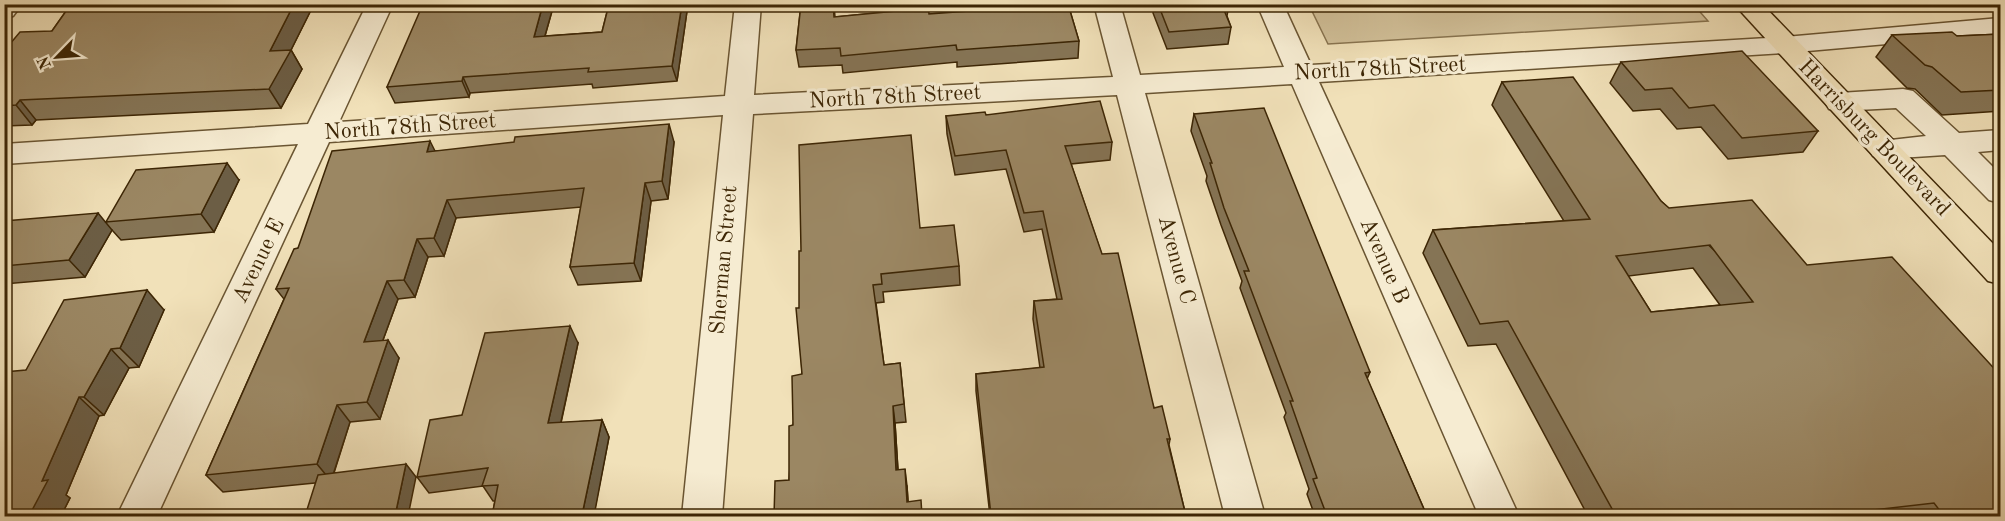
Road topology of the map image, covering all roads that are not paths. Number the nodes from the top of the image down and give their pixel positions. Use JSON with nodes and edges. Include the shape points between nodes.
{"nodes":[{"id":1,"x":9,"y":4,"type":"edge"},
{"id":2,"x":380,"y":4,"type":"edge"},
{"id":3,"x":748,"y":4,"type":"edge"},
{"id":4,"x":1107,"y":4,"type":"edge"},
{"id":5,"x":1270,"y":4,"type":"edge"},
{"id":6,"x":1746,"y":4,"type":"edge"},
{"id":7,"x":4,"y":10,"type":"edge"},
{"id":8,"x":2001,"y":26,"type":"edge"},
{"id":9,"x":1785,"y":45,"type":"junction"},
{"id":10,"x":1301,"y":74,"type":"junction"},
{"id":11,"x":1129,"y":85,"type":"junction"},
{"id":12,"x":1839,"y":102,"type":"junction"},
{"id":13,"x":738,"y":105,"type":"junction"},
{"id":14,"x":321,"y":132,"type":"junction"},
{"id":15,"x":2001,"y":141,"type":"edge"},
{"id":16,"x":1952,"y":144,"type":"junction"},
{"id":17,"x":1884,"y":149,"type":"junction"},
{"id":18,"x":4,"y":154,"type":"edge"},
{"id":19,"x":2001,"y":192,"type":"edge"},
{"id":20,"x":2001,"y":272,"type":"edge"},
{"id":21,"x":136,"y":516,"type":"edge"},
{"id":22,"x":702,"y":516,"type":"edge"},
{"id":23,"x":1245,"y":516,"type":"edge"},
{"id":24,"x":1498,"y":516,"type":"edge"}],
"edges":[{"from":1,"to":7,"type":"street"},
{"from":2,"to":14,"type":"street","name":"Avenue E"},
{"from":3,"to":13,"type":"street","name":"Sherman Street"},
{"from":4,"to":11,"type":"street","name":"Avenue C"},
{"from":5,"to":10,"type":"street","name":"Avenue B"},
{"from":6,"to":9,"type":"main road","name":"Harrisburg Boulevard"},
{"from":8,"to":9,"type":"street","name":"North 78th Street"},
{"from":9,"to":10,"type":"street","name":"North 78th Street"},
{"from":9,"to":12,"type":"main road","name":"Harrisburg Boulevard"},
{"from":10,"to":11,"type":"street","name":"North 78th Street"},
{"from":10,"to":24,"type":"street","name":"Avenue B"},
{"from":11,"to":13,"type":"street","name":"North 78th Street"},
{"from":11,"to":23,"type":"street","name":"Avenue C"},
{"from":12,"to":16,"type":"street","via":[[1903,98]]},
{"from":12,"to":17,"type":"main road","name":"Harrisburg Boulevard"},
{"from":13,"to":14,"type":"street","name":"North 78th Street"},
{"from":13,"to":22,"type":"street","name":"Sherman Street"},
{"from":14,"to":18,"type":"street","name":"North 78th Street"},
{"from":14,"to":21,"type":"street","name":"Avenue E"},
{"from":15,"to":16,"type":"street"},
{"from":16,"to":17,"type":"street"},
{"from":16,"to":19,"type":"street"},
{"from":17,"to":20,"type":"main road","name":"Harrisburg Boulevard"}]}
